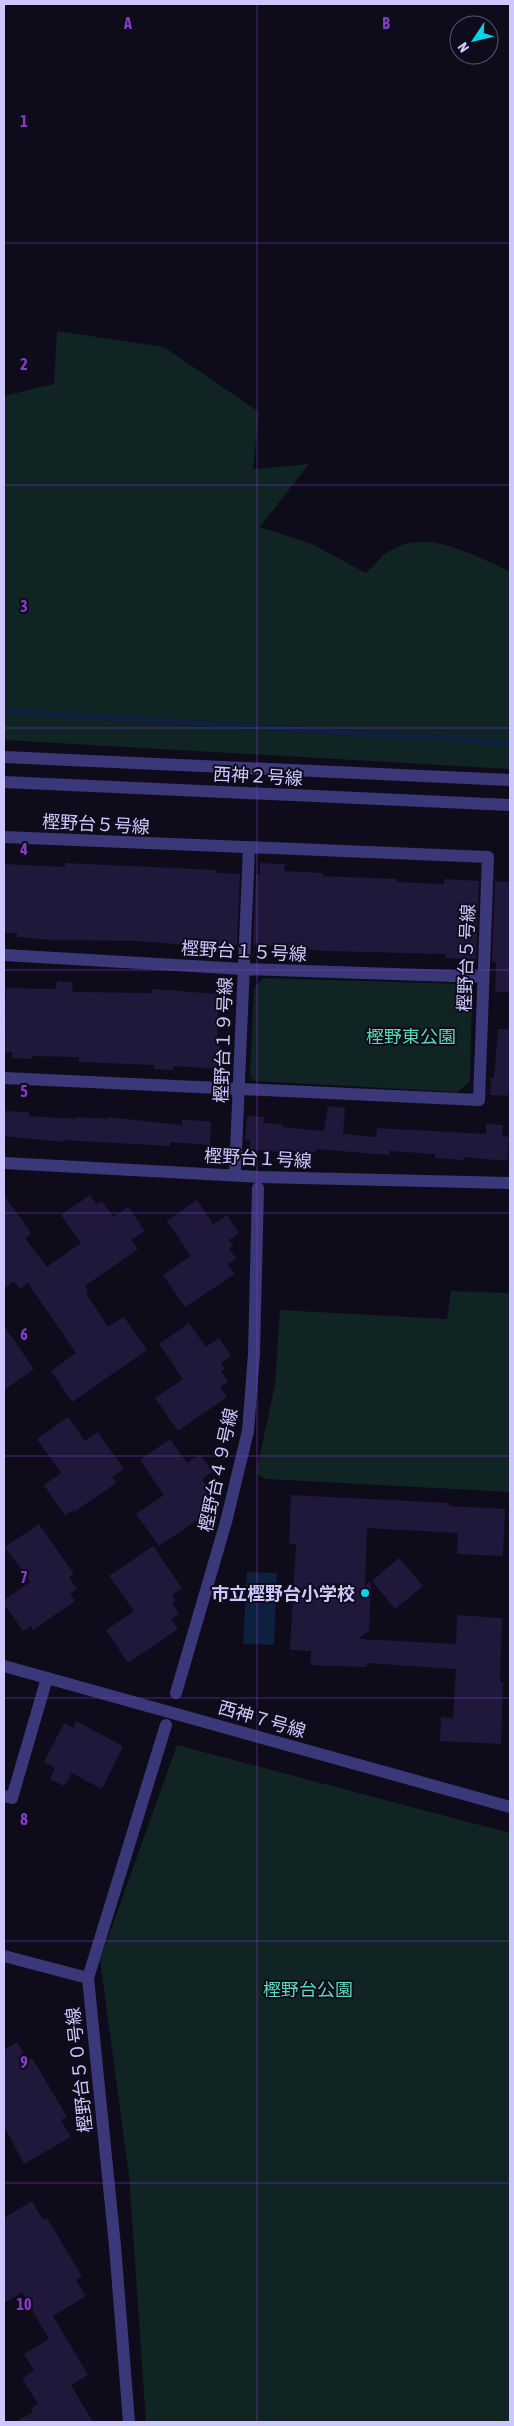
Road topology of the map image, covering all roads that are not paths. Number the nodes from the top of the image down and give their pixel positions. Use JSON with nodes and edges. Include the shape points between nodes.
{"nodes":[{"id":1,"x":4,"y":757,"type":"edge"},
{"id":2,"x":510,"y":780,"type":"edge"},
{"id":3,"x":4,"y":782,"type":"edge"},
{"id":4,"x":510,"y":805,"type":"edge"},
{"id":5,"x":4,"y":837,"type":"edge"},
{"id":6,"x":249,"y":848,"type":"junction"},
{"id":7,"x":4,"y":955,"type":"edge"},
{"id":8,"x":243,"y":969,"type":"junction"},
{"id":9,"x":483,"y":976,"type":"junction"},
{"id":10,"x":4,"y":1078,"type":"edge"},
{"id":11,"x":238,"y":1089,"type":"junction"},
{"id":12,"x":4,"y":1163,"type":"edge"},
{"id":13,"x":235,"y":1174,"type":"junction"},
{"id":14,"x":510,"y":1183,"type":"edge"},
{"id":15,"x":258,"y":1188,"type":"dead end"},
{"id":16,"x":4,"y":1666,"type":"edge"},
{"id":17,"x":47,"y":1678,"type":"junction"},
{"id":18,"x":176,"y":1693,"type":"dead end"},
{"id":19,"x":166,"y":1725,"type":"dead end"},
{"id":20,"x":4,"y":1796,"type":"edge"},
{"id":21,"x":510,"y":1808,"type":"edge"},
{"id":22,"x":4,"y":1956,"type":"edge"},
{"id":23,"x":88,"y":1978,"type":"junction"},
{"id":24,"x":129,"y":2422,"type":"edge"}],
"edges":[{"from":1,"to":2,"type":"street","name":"西神２号線"},
{"from":3,"to":4,"type":"street","name":"西神２号線"},
{"from":5,"to":6,"type":"street","name":"樫野台５号線"},
{"from":6,"to":8,"type":"street","name":"樫野台１９号線"},
{"from":6,"to":9,"type":"street","name":"樫野台５号線","via":[[488,857]]},
{"from":7,"to":8,"type":"street","name":"樫野台１５号線"},
{"from":8,"to":9,"type":"street","name":"樫野台１５号線"},
{"from":8,"to":11,"type":"street","name":"樫野台１９号線"},
{"from":9,"to":11,"type":"street","name":"樫野台５号線","via":[[479,1100]]},
{"from":10,"to":11,"type":"street","name":"樫野台５号線"},
{"from":11,"to":13,"type":"street","name":"樫野台１９号線"},
{"from":12,"to":13,"type":"street","name":"樫野台１号線"},
{"from":13,"to":14,"type":"street","name":"樫野台１号線"},
{"from":15,"to":18,"type":"street","name":"樫野台４９号線","via":[[254,1354],[248,1432],[226,1522]]},
{"from":16,"to":17,"type":"street","name":"西神７号線"},
{"from":17,"to":20,"type":"street","via":[[12,1798]]},
{"from":17,"to":21,"type":"street","name":"西神７号線"},
{"from":19,"to":23,"type":"street","name":"樫野台５０号線"},
{"from":22,"to":23,"type":"street"},
{"from":23,"to":24,"type":"street","name":"樫野台５０号線"}]}
